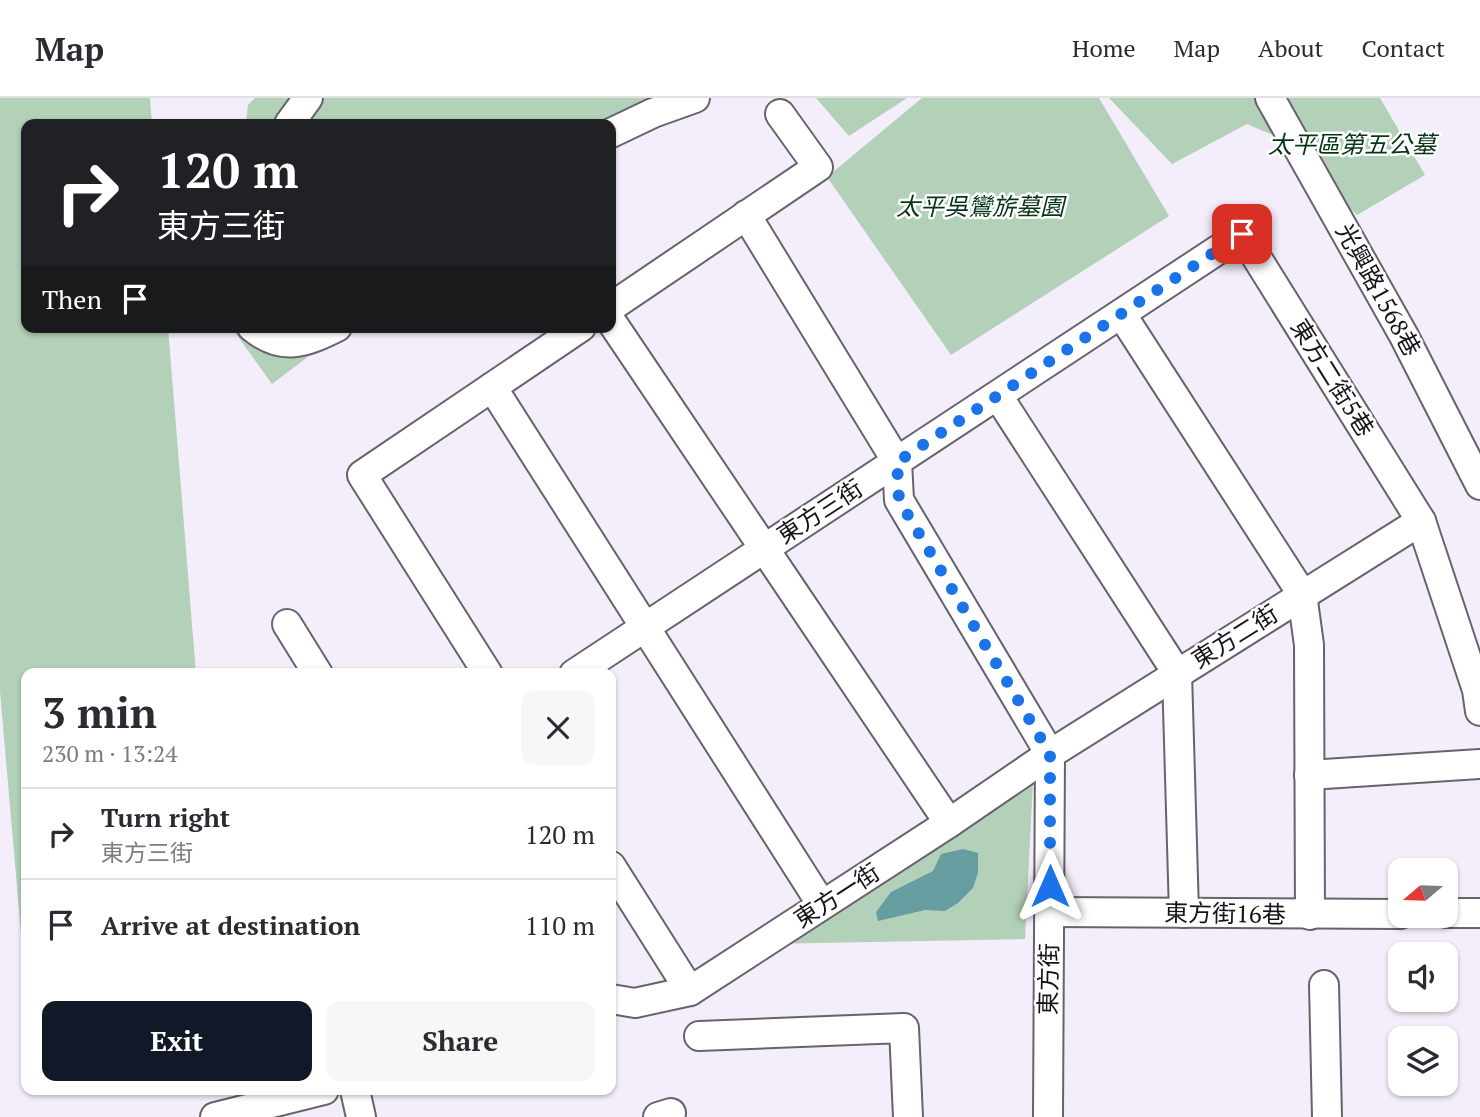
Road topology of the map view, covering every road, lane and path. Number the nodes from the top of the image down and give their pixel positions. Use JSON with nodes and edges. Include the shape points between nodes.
{"nodes":[{"id":1,"x":308,"y":98,"type":"edge"},
{"id":2,"x":695,"y":98,"type":"edge"},
{"id":3,"x":1270,"y":98,"type":"edge"},
{"id":4,"x":780,"y":114,"type":"dead end"},
{"id":5,"x":293,"y":119,"type":"edge"},
{"id":6,"x":616,"y":131,"type":"edge"},
{"id":7,"x":746,"y":215,"type":"junction"},
{"id":8,"x":1242,"y":234,"type":"joint"},
{"id":9,"x":616,"y":304,"type":"edge"},
{"id":10,"x":1122,"y":315,"type":"junction"},
{"id":11,"x":616,"y":328,"type":"edge"},
{"id":12,"x":259,"y":333,"type":"edge"},
{"id":13,"x":325,"y":333,"type":"edge"},
{"id":14,"x":572,"y":333,"type":"edge"},
{"id":15,"x":492,"y":387,"type":"junction"},
{"id":16,"x":998,"y":396,"type":"junction"},
{"id":17,"x":897,"y":462,"type":"junction"},
{"id":18,"x":1480,"y":485,"type":"edge"},
{"id":19,"x":1421,"y":522,"type":"junction"},
{"id":20,"x":764,"y":549,"type":"junction"},
{"id":21,"x":1302,"y":594,"type":"junction"},
{"id":22,"x":287,"y":624,"type":"dead end"},
{"id":23,"x":645,"y":627,"type":"junction"},
{"id":24,"x":314,"y":668,"type":"edge"},
{"id":25,"x":484,"y":668,"type":"edge"},
{"id":26,"x":582,"y":668,"type":"edge"},
{"id":27,"x":1177,"y":673,"type":"junction"},
{"id":28,"x":1480,"y":711,"type":"edge"},
{"id":29,"x":1050,"y":754,"type":"junction"},
{"id":30,"x":1480,"y":764,"type":"edge"},
{"id":31,"x":1309,"y":775,"type":"junction"},
{"id":32,"x":949,"y":823,"type":"junction"},
{"id":33,"x":616,"y":874,"type":"edge"},
{"id":34,"x":822,"y":905,"type":"junction"},
{"id":35,"x":1050,"y":912,"type":"junction"},
{"id":36,"x":1458,"y":913,"type":"edge"},
{"id":37,"x":1480,"y":913,"type":"edge"},
{"id":38,"x":1184,"y":914,"type":"junction"},
{"id":39,"x":1388,"y":914,"type":"edge"},
{"id":40,"x":1310,"y":915,"type":"junction"},
{"id":41,"x":1324,"y":985,"type":"dead end"},
{"id":42,"x":690,"y":991,"type":"junction"},
{"id":43,"x":616,"y":1000,"type":"edge"},
{"id":44,"x":699,"y":1036,"type":"dead end"},
{"id":45,"x":304,"y":1095,"type":"edge"},
{"id":46,"x":356,"y":1095,"type":"edge"},
{"id":47,"x":215,"y":1117,"type":"edge"},
{"id":48,"x":361,"y":1117,"type":"edge"},
{"id":49,"x":908,"y":1117,"type":"edge"},
{"id":50,"x":1048,"y":1117,"type":"edge"},
{"id":51,"x":1326,"y":1117,"type":"edge"}],
"edges":[{"from":1,"to":5,"type":"street"},
{"from":2,"to":6,"type":"street"},
{"from":3,"to":18,"type":"street","name":"光興路1568巷","via":[[1404,336]]},
{"from":4,"to":7,"type":"street","via":[[818,167]]},
{"from":7,"to":9,"type":"street"},
{"from":7,"to":17,"type":"street"},
{"from":8,"to":10,"type":"street","name":"東方三街"},
{"from":8,"to":19,"type":"street","name":"東方二街5巷"},
{"from":10,"to":16,"type":"street","name":"東方三街"},
{"from":10,"to":21,"type":"street"},
{"from":11,"to":20,"type":"street"},
{"from":12,"to":13,"type":"street","via":[[290,344]]},
{"from":14,"to":15,"type":"street"},
{"from":15,"to":23,"type":"street"},
{"from":15,"to":25,"type":"street","via":[[362,475]]},
{"from":16,"to":17,"type":"street","name":"東方三街"},
{"from":16,"to":27,"type":"street"},
{"from":17,"to":20,"type":"street","name":"東方三街"},
{"from":17,"to":29,"type":"street","via":[[899,500]]},
{"from":19,"to":21,"type":"street","name":"東方二街"},
{"from":19,"to":28,"type":"street","name":"東方二街5巷"},
{"from":20,"to":23,"type":"street","name":"東方三街"},
{"from":20,"to":32,"type":"street"},
{"from":21,"to":27,"type":"street","name":"東方二街"},
{"from":21,"to":31,"type":"street","via":[[1309,645]]},
{"from":22,"to":24,"type":"street"},
{"from":23,"to":26,"type":"street","name":"東方三街"},
{"from":23,"to":34,"type":"street"},
{"from":27,"to":29,"type":"street","name":"東方二街"},
{"from":27,"to":38,"type":"street"},
{"from":29,"to":32,"type":"street","name":"東方一街"},
{"from":29,"to":35,"type":"street","name":"東方街"},
{"from":30,"to":31,"type":"street"},
{"from":31,"to":40,"type":"street"},
{"from":32,"to":34,"type":"street","name":"東方一街"},
{"from":33,"to":42,"type":"street"},
{"from":34,"to":42,"type":"street","name":"東方一街"},
{"from":35,"to":38,"type":"street","name":"東方街16巷"},
{"from":35,"to":50,"type":"street","name":"東方街"},
{"from":36,"to":37,"type":"street"},
{"from":38,"to":40,"type":"street","name":"東方街16巷"},
{"from":39,"to":40,"type":"street","name":"東方街16巷"},
{"from":41,"to":51,"type":"street"},
{"from":42,"to":43,"type":"street","name":"東方一街","via":[[635,1003]]},
{"from":44,"to":49,"type":"street","via":[[904,1028]]},
{"from":45,"to":47,"type":"street"},
{"from":46,"to":48,"type":"street"}]}
